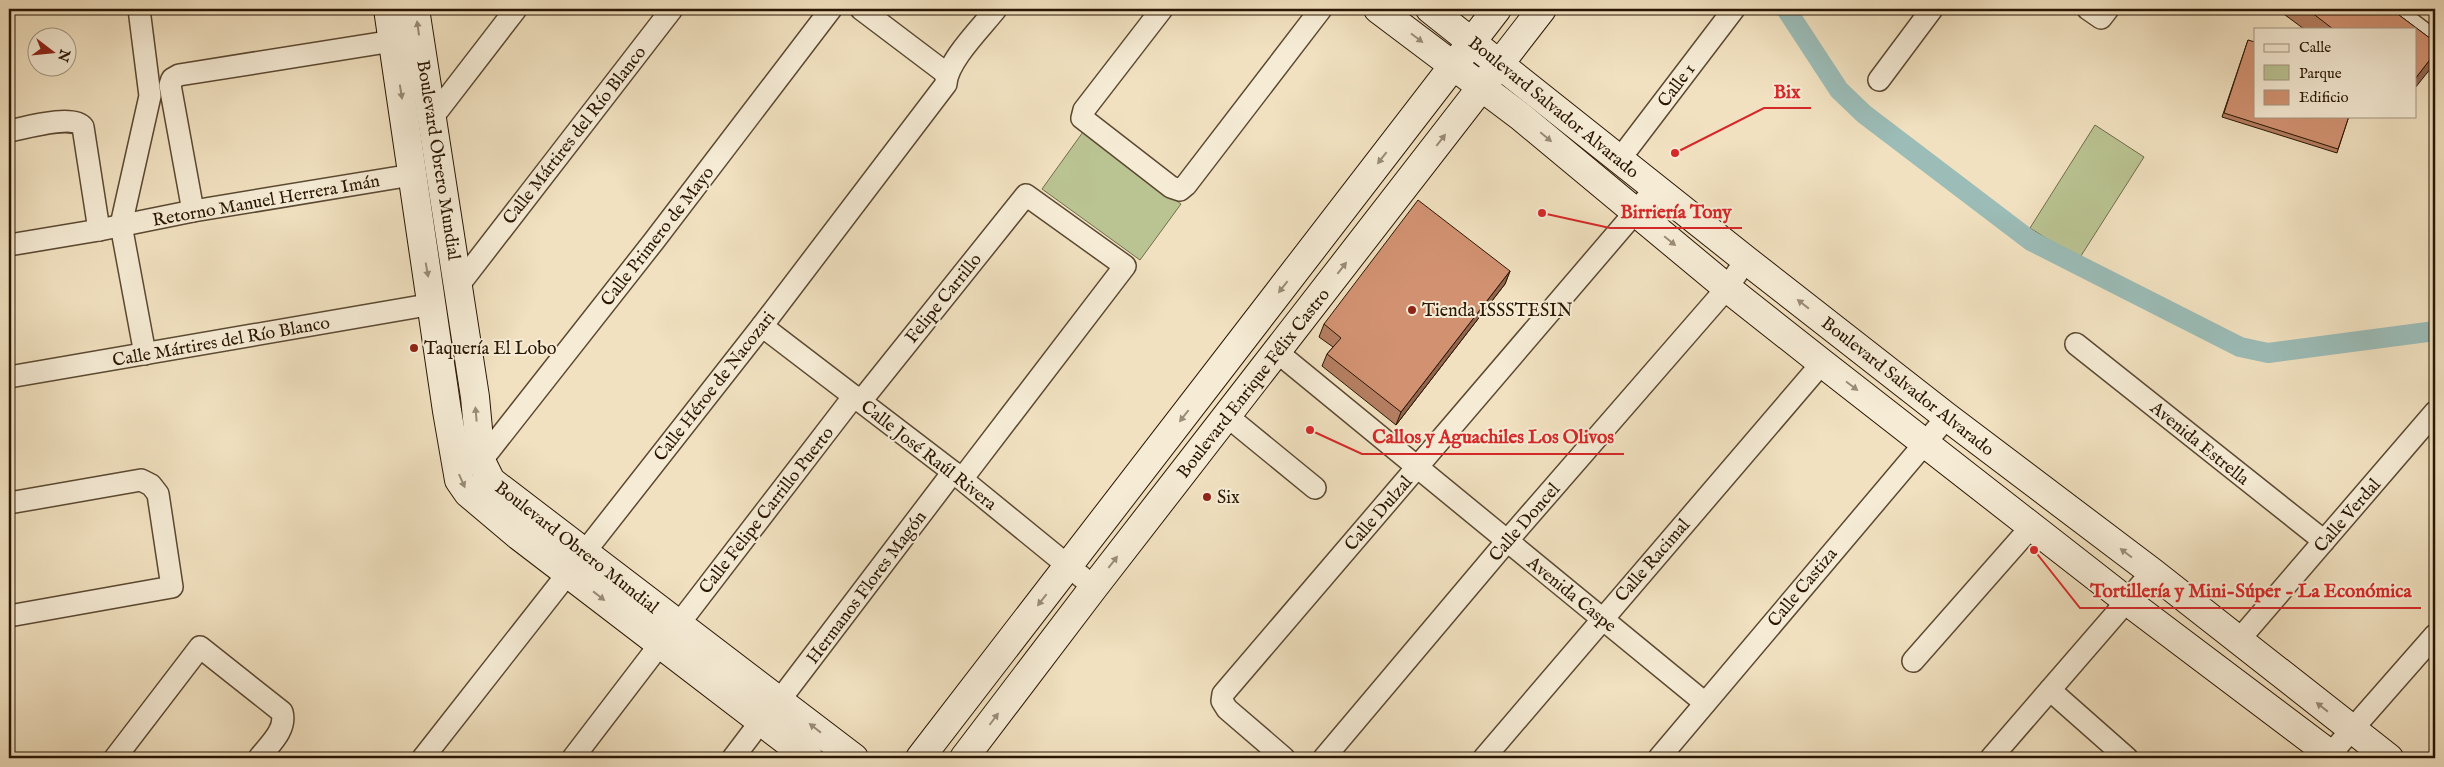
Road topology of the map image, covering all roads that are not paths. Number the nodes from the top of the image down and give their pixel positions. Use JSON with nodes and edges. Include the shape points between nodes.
{"nodes":[{"id":1,"x":139,"y":9,"type":"edge"},
{"id":2,"x":388,"y":9,"type":"edge"},
{"id":3,"x":415,"y":9,"type":"edge"},
{"id":4,"x":516,"y":9,"type":"edge"},
{"id":5,"x":672,"y":9,"type":"edge"},
{"id":6,"x":831,"y":9,"type":"edge"},
{"id":7,"x":861,"y":9,"type":"edge"},
{"id":8,"x":996,"y":9,"type":"edge"},
{"id":9,"x":1162,"y":9,"type":"edge"},
{"id":10,"x":1321,"y":9,"type":"edge"},
{"id":11,"x":1378,"y":9,"type":"edge"},
{"id":12,"x":1430,"y":9,"type":"edge"},
{"id":13,"x":1497,"y":9,"type":"edge"},
{"id":14,"x":1542,"y":9,"type":"edge"},
{"id":15,"x":1734,"y":9,"type":"edge"},
{"id":16,"x":1932,"y":9,"type":"edge"},
{"id":17,"x":2396,"y":10,"type":"edge"},
{"id":18,"x":1473,"y":40,"type":"junction"},
{"id":19,"x":393,"y":41,"type":"junction"},
{"id":20,"x":2435,"y":42,"type":"edge"},
{"id":21,"x":1501,"y":63,"type":"junction"},
{"id":22,"x":1454,"y":66,"type":"junction"},
{"id":23,"x":946,"y":76,"type":"junction"},
{"id":24,"x":1879,"y":80,"type":"dead end"},
{"id":25,"x":1482,"y":87,"type":"junction"},
{"id":26,"x":432,"y":118,"type":"junction"},
{"id":27,"x":9,"y":131,"type":"edge"},
{"id":28,"x":1619,"y":160,"type":"junction"},
{"id":29,"x":412,"y":175,"type":"junction"},
{"id":30,"x":1655,"y":189,"type":"junction"},
{"id":31,"x":193,"y":210,"type":"junction"},
{"id":32,"x":1636,"y":213,"type":"junction"},
{"id":33,"x":449,"y":224,"type":"junction"},
{"id":34,"x":121,"y":225,"type":"junction"},
{"id":35,"x":420,"y":229,"type":"junction"},
{"id":36,"x":99,"y":230,"type":"junction"},
{"id":37,"x":9,"y":245,"type":"edge"},
{"id":38,"x":1746,"y":260,"type":"junction"},
{"id":39,"x":1124,"y":266,"type":"joint"},
{"id":40,"x":458,"y":286,"type":"junction"},
{"id":41,"x":1727,"y":288,"type":"junction"},
{"id":42,"x":433,"y":304,"type":"junction"},
{"id":43,"x":762,"y":326,"type":"junction"},
{"id":44,"x":2076,"y":344,"type":"dead end"},
{"id":45,"x":1277,"y":352,"type":"junction"},
{"id":46,"x":145,"y":354,"type":"junction"},
{"id":47,"x":1822,"y":363,"type":"junction"},
{"id":48,"x":9,"y":377,"type":"edge"},
{"id":49,"x":858,"y":398,"type":"junction"},
{"id":50,"x":2435,"y":412,"type":"edge"},
{"id":51,"x":1227,"y":416,"type":"junction"},
{"id":52,"x":1947,"y":417,"type":"junction"},
{"id":53,"x":1924,"y":441,"type":"junction"},
{"id":54,"x":481,"y":461,"type":"junction"},
{"id":55,"x":1418,"y":468,"type":"junction"},
{"id":56,"x":957,"y":476,"type":"junction"},
{"id":57,"x":1315,"y":488,"type":"dead end"},
{"id":58,"x":9,"y":503,"type":"edge"},
{"id":59,"x":2031,"y":527,"type":"junction"},
{"id":60,"x":1508,"y":541,"type":"junction"},
{"id":61,"x":2324,"y":541,"type":"junction"},
{"id":62,"x":576,"y":563,"type":"junction"},
{"id":63,"x":1068,"y":566,"type":"junction"},
{"id":64,"x":2152,"y":572,"type":"junction"},
{"id":65,"x":1094,"y":587,"type":"junction"},
{"id":66,"x":2127,"y":601,"type":"junction"},
{"id":67,"x":9,"y":616,"type":"edge"},
{"id":68,"x":1602,"y":619,"type":"junction"},
{"id":69,"x":669,"y":634,"type":"junction"},
{"id":70,"x":2435,"y":635,"type":"edge"},
{"id":71,"x":2238,"y":641,"type":"junction"},
{"id":72,"x":1913,"y":661,"type":"dead end"},
{"id":73,"x":726,"y":677,"type":"junction"},
{"id":74,"x":2050,"y":690,"type":"junction"},
{"id":75,"x":779,"y":701,"type":"junction"},
{"id":76,"x":1705,"y":703,"type":"junction"},
{"id":77,"x":761,"y":722,"type":"junction"},
{"id":78,"x":2352,"y":730,"type":"junction"},
{"id":79,"x":2331,"y":757,"type":"edge"},
{"id":80,"x":115,"y":758,"type":"edge"},
{"id":81,"x":259,"y":758,"type":"edge"},
{"id":82,"x":423,"y":758,"type":"edge"},
{"id":83,"x":573,"y":758,"type":"edge"},
{"id":84,"x":732,"y":758,"type":"edge"},
{"id":85,"x":809,"y":758,"type":"edge"},
{"id":86,"x":854,"y":758,"type":"edge"},
{"id":87,"x":920,"y":758,"type":"edge"},
{"id":88,"x":964,"y":758,"type":"edge"},
{"id":89,"x":1284,"y":758,"type":"edge"},
{"id":90,"x":1324,"y":758,"type":"edge"},
{"id":91,"x":1484,"y":758,"type":"edge"},
{"id":92,"x":1659,"y":758,"type":"edge"},
{"id":93,"x":1991,"y":758,"type":"edge"},
{"id":94,"x":2128,"y":758,"type":"edge"},
{"id":95,"x":2389,"y":758,"type":"edge"}],
"edges":[{"from":1,"to":34,"type":"street","via":[[150,96]]},
{"from":2,"to":19,"type":"street","name":"Boulevard Obrero Mundial"},
{"from":26,"to":3,"type":"street","name":"Boulevard Obrero Mundial","one_way":true},
{"from":4,"to":26,"type":"street"},
{"from":5,"to":40,"type":"street","name":"Calle Mártires del Río Blanco"},
{"from":6,"to":54,"type":"street","name":"Calle Primero de Mayo"},
{"from":7,"to":23,"type":"street"},
{"from":8,"to":23,"type":"street","name":"Calle Héroe de Nacozari"},
{"from":9,"to":10,"type":"street","via":[[1084,110],[1082,118],[1171,187],[1180,190]]},
{"from":11,"to":22,"type":"street","name":"Boulevard Salvador Alvarado","one_way":true},
{"from":12,"to":18,"type":"street","name":"Boulevard Salvador Alvarado"},
{"from":13,"to":18,"type":"street","name":"Boulevard Enrique Félix Castro"},
{"from":14,"to":21,"type":"street","name":"Boulevard Enrique Félix Castro"},
{"from":15,"to":28,"type":"street","name":"Calle 1"},
{"from":16,"to":24,"type":"street"},
{"from":17,"to":20,"type":"street"},
{"from":18,"to":21,"type":"street","name":"Boulevard Salvador Alvarado"},
{"from":18,"to":22,"type":"street","name":"Boulevard Enrique Félix Castro"},
{"from":19,"to":29,"type":"street","name":"Boulevard Obrero Mundial","one_way":true},
{"from":19,"to":31,"type":"street","via":[[179,75],[172,79],[170,85]]},
{"from":21,"to":25,"type":"street","name":"Boulevard Enrique Félix Castro"},
{"from":21,"to":28,"type":"street","name":"Boulevard Salvador Alvarado"},
{"from":22,"to":25,"type":"street","name":"Boulevard Salvador Alvarado"},
{"from":22,"to":63,"type":"street","name":"Boulevard Enrique Félix Castro","one_way":true},
{"from":23,"to":43,"type":"street","name":"Calle Héroe de Nacozari","via":[[946,84]]},
{"from":25,"to":32,"type":"street","name":"Boulevard Salvador Alvarado","one_way":true},
{"from":45,"to":25,"type":"street","name":"Boulevard Enrique Félix Castro","one_way":true},
{"from":26,"to":33,"type":"street","name":"Boulevard Obrero Mundial"},
{"from":27,"to":36,"type":"street","via":[[70,120],[80,123]]},
{"from":28,"to":30,"type":"street","name":"Boulevard Salvador Alvarado"},
{"from":29,"to":31,"type":"street","name":"Retorno Manuel Herrera Imán"},
{"from":29,"to":35,"type":"street","name":"Boulevard Obrero Mundial"},
{"from":30,"to":32,"type":"street","name":"Calle Dulzal"},
{"from":30,"to":38,"type":"street","name":"Boulevard Salvador Alvarado"},
{"from":31,"to":34,"type":"street","name":"Retorno Manuel Herrera Imán"},
{"from":32,"to":41,"type":"street","name":"Boulevard Salvador Alvarado","one_way":true},
{"from":32,"to":55,"type":"street","name":"Calle Dulzal"},
{"from":33,"to":35,"type":"street"},
{"from":33,"to":40,"type":"street","name":"Boulevard Obrero Mundial"},
{"from":34,"to":36,"type":"street","name":"Retorno Manuel Herrera Imán"},
{"from":34,"to":46,"type":"street"},
{"from":35,"to":42,"type":"street","name":"Boulevard Obrero Mundial","one_way":true},
{"from":36,"to":37,"type":"street","name":"Retorno Manuel Herrera Imán"},
{"from":38,"to":41,"type":"street","name":"Calle Doncel"},
{"from":52,"to":38,"type":"street","name":"Boulevard Salvador Alvarado","one_way":true},
{"from":39,"to":49,"type":"street","name":"Felipe Carrillo","via":[[1026,195]]},
{"from":39,"to":56,"type":"street","name":"Hermanos Flores Magón"},
{"from":54,"to":40,"type":"street","name":"Boulevard Obrero Mundial","one_way":true},
{"from":41,"to":47,"type":"street","name":"Boulevard Salvador Alvarado"},
{"from":41,"to":60,"type":"street","name":"Calle Doncel"},
{"from":42,"to":46,"type":"street","name":"Calle Mártires del Río Blanco"},
{"from":42,"to":62,"type":"street","name":"Boulevard Obrero Mundial","one_way":true,"via":[[459,480],[468,493],[519,536]]},
{"from":43,"to":49,"type":"street","name":"Calle José Raúl Rivera"},
{"from":43,"to":62,"type":"street","name":"Calle Héroe de Nacozari"},
{"from":44,"to":61,"type":"street","name":"Avenida Estrella"},
{"from":45,"to":51,"type":"street","name":"Boulevard Enrique Félix Castro"},
{"from":45,"to":55,"type":"street","name":"Avenida Caspe"},
{"from":46,"to":48,"type":"street","name":"Calle Mártires del Río Blanco"},
{"from":47,"to":53,"type":"street","name":"Boulevard Salvador Alvarado","one_way":true},
{"from":47,"to":68,"type":"street","name":"Calle Racimal"},
{"from":49,"to":56,"type":"street","name":"Calle José Raúl Rivera"},
{"from":49,"to":69,"type":"street","name":"Calle Felipe Carrillo Puerto"},
{"from":50,"to":61,"type":"street","name":"Calle Verdal"},
{"from":51,"to":57,"type":"street"},
{"from":65,"to":51,"type":"street","name":"Boulevard Enrique Félix Castro","one_way":true},
{"from":52,"to":53,"type":"street","name":"Calle Castiza"},
{"from":64,"to":52,"type":"street","name":"Boulevard Salvador Alvarado","one_way":true},
{"from":53,"to":59,"type":"street","name":"Boulevard Salvador Alvarado"},
{"from":53,"to":76,"type":"street","name":"Calle Castiza"},
{"from":54,"to":62,"type":"street","name":"Boulevard Obrero Mundial","via":[[491,481]]},
{"from":55,"to":60,"type":"street","name":"Avenida Caspe"},
{"from":55,"to":89,"type":"street","name":"Calle Dulzal","via":[[1224,694],[1222,701],[1227,709]]},
{"from":56,"to":63,"type":"street","name":"Calle José Raúl Rivera"},
{"from":56,"to":75,"type":"street","name":"Hermanos Flores Magón"},
{"from":58,"to":67,"type":"street","via":[[141,480],[151,485],[158,494],[172,587]]},
{"from":59,"to":66,"type":"street","name":"Boulevard Salvador Alvarado"},
{"from":59,"to":72,"type":"street"},
{"from":60,"to":68,"type":"street","name":"Avenida Caspe"},
{"from":60,"to":90,"type":"street","name":"Calle Doncel"},
{"from":61,"to":71,"type":"street","name":"Calle Verdal"},
{"from":62,"to":69,"type":"street","name":"Boulevard Obrero Mundial"},
{"from":62,"to":82,"type":"street","name":"Calle Héroe de Nacozari"},
{"from":63,"to":65,"type":"street","name":"Calle José Raúl Rivera"},
{"from":63,"to":87,"type":"street","name":"Boulevard Enrique Félix Castro","one_way":true},
{"from":64,"to":66,"type":"street"},
{"from":64,"to":71,"type":"street","name":"Boulevard Salvador Alvarado"},
{"from":88,"to":65,"type":"street","name":"Boulevard Enrique Félix Castro","one_way":true},
{"from":66,"to":74,"type":"street"},
{"from":66,"to":79,"type":"street","name":"Boulevard Salvador Alvarado"},
{"from":68,"to":76,"type":"street","name":"Avenida Caspe"},
{"from":68,"to":91,"type":"street","name":"Calle Racimal"},
{"from":69,"to":73,"type":"street","name":"Boulevard Obrero Mundial"},
{"from":69,"to":83,"type":"street","name":"Calle Felipe Carrillo Puerto"},
{"from":70,"to":78,"type":"street"},
{"from":78,"to":71,"type":"street","name":"Boulevard Salvador Alvarado","one_way":true},
{"from":73,"to":75,"type":"street","name":"Boulevard Obrero Mundial"},
{"from":73,"to":77,"type":"street","name":"Boulevard Obrero Mundial"},
{"from":74,"to":93,"type":"street"},
{"from":74,"to":94,"type":"street"},
{"from":86,"to":75,"type":"street","name":"Boulevard Obrero Mundial","one_way":true},
{"from":76,"to":92,"type":"street","name":"Calle Castiza"},
{"from":77,"to":84,"type":"street"},
{"from":77,"to":85,"type":"street","name":"Boulevard Obrero Mundial"},
{"from":78,"to":79,"type":"street"},
{"from":78,"to":95,"type":"street","name":"Boulevard Salvador Alvarado"},
{"from":80,"to":81,"type":"street","via":[[200,647],[282,712],[282,728]]}]}
